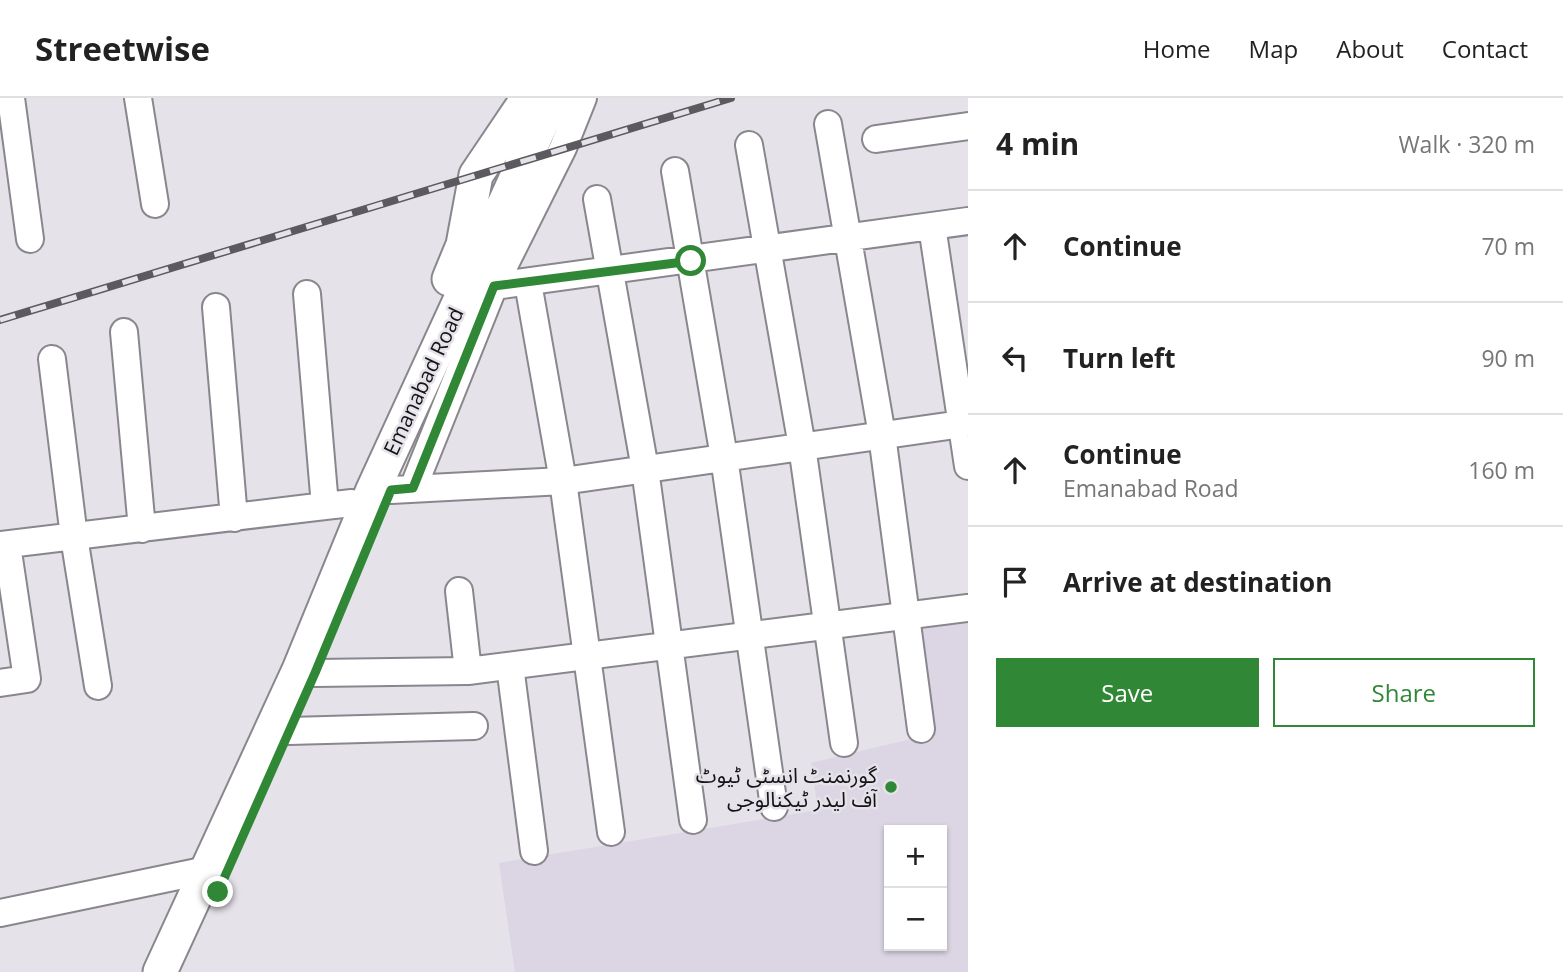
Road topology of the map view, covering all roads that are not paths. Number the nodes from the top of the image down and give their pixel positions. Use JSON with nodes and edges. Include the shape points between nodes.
{"nodes":[{"id":1,"x":11,"y":98,"type":"edge"},
{"id":2,"x":138,"y":98,"type":"edge"},
{"id":3,"x":528,"y":98,"type":"edge"},
{"id":4,"x":553,"y":98,"type":"edge"},
{"id":5,"x":565,"y":98,"type":"edge"},
{"id":6,"x":583,"y":98,"type":"edge"},
{"id":7,"x":828,"y":124,"type":"dead end"},
{"id":8,"x":968,"y":126,"type":"edge"},
{"id":9,"x":876,"y":139,"type":"dead end"},
{"id":10,"x":749,"y":145,"type":"dead end"},
{"id":11,"x":675,"y":171,"type":"dead end"},
{"id":12,"x":597,"y":199,"type":"dead end"},
{"id":13,"x":155,"y":204,"type":"dead end"},
{"id":14,"x":968,"y":221,"type":"edge"},
{"id":15,"x":932,"y":226,"type":"junction"},
{"id":16,"x":30,"y":239,"type":"dead end"},
{"id":17,"x":851,"y":240,"type":"junction"},
{"id":18,"x":769,"y":250,"type":"junction"},
{"id":19,"x":691,"y":261,"type":"junction"},
{"id":20,"x":611,"y":272,"type":"junction"},
{"id":21,"x":528,"y":283,"type":"junction"},
{"id":22,"x":494,"y":286,"type":"junction"},
{"id":23,"x":307,"y":294,"type":"dead end"},
{"id":24,"x":216,"y":307,"type":"dead end"},
{"id":25,"x":124,"y":332,"type":"dead end"},
{"id":26,"x":52,"y":359,"type":"dead end"},
{"id":27,"x":965,"y":423,"type":"edge"},
{"id":28,"x":882,"y":435,"type":"junction"},
{"id":29,"x":802,"y":446,"type":"junction"},
{"id":30,"x":724,"y":457,"type":"junction"},
{"id":31,"x":968,"y":466,"type":"edge"},
{"id":32,"x":645,"y":469,"type":"junction"},
{"id":33,"x":563,"y":481,"type":"junction"},
{"id":34,"x":402,"y":489,"type":"junction"},
{"id":35,"x":338,"y":505,"type":"junction"},
{"id":36,"x":234,"y":518,"type":"junction"},
{"id":37,"x":142,"y":529,"type":"junction"},
{"id":38,"x":74,"y":537,"type":"junction"},
{"id":39,"x":4,"y":545,"type":"edge"},
{"id":40,"x":458,"y":591,"type":"dead end"},
{"id":41,"x":968,"y":607,"type":"edge"},
{"id":42,"x":906,"y":615,"type":"junction"},
{"id":43,"x":827,"y":625,"type":"junction"},
{"id":44,"x":748,"y":635,"type":"junction"},
{"id":45,"x":670,"y":645,"type":"junction"},
{"id":46,"x":587,"y":656,"type":"junction"},
{"id":47,"x":510,"y":666,"type":"junction"},
{"id":48,"x":468,"y":671,"type":"junction"},
{"id":49,"x":306,"y":674,"type":"junction"},
{"id":50,"x":0,"y":683,"type":"edge"},
{"id":51,"x":98,"y":686,"type":"dead end"},
{"id":52,"x":474,"y":726,"type":"dead end"},
{"id":53,"x":920,"y":729,"type":"dead end"},
{"id":54,"x":289,"y":731,"type":"junction"},
{"id":55,"x":844,"y":743,"type":"dead end"},
{"id":56,"x":774,"y":807,"type":"dead end"},
{"id":57,"x":693,"y":820,"type":"dead end"},
{"id":58,"x":611,"y":832,"type":"dead end"},
{"id":59,"x":534,"y":851,"type":"dead end"},
{"id":60,"x":206,"y":870,"type":"junction"},
{"id":61,"x":0,"y":913,"type":"edge"},
{"id":62,"x":160,"y":972,"type":"edge"},
{"id":63,"x":177,"y":972,"type":"edge"}],
"edges":[{"from":1,"to":16,"type":"street"},
{"from":2,"to":13,"type":"street"},
{"from":3,"to":35,"type":"main road","via":[[476,174],[463,244]]},
{"from":4,"to":49,"type":"main road","name":"Emanabad Road","via":[[372,492]]},
{"from":5,"to":34,"type":"main road","name":"Emanabad Road"},
{"from":6,"to":22,"type":"street"},
{"from":7,"to":17,"type":"street"},
{"from":8,"to":9,"type":"street"},
{"from":10,"to":18,"type":"street"},
{"from":11,"to":19,"type":"street"},
{"from":12,"to":20,"type":"street"},
{"from":14,"to":15,"type":"street"},
{"from":15,"to":17,"type":"street"},
{"from":15,"to":27,"type":"street"},
{"from":17,"to":18,"type":"street"},
{"from":17,"to":28,"type":"street"},
{"from":18,"to":19,"type":"street"},
{"from":18,"to":29,"type":"street"},
{"from":19,"to":20,"type":"street"},
{"from":19,"to":30,"type":"street"},
{"from":20,"to":21,"type":"street"},
{"from":20,"to":32,"type":"street"},
{"from":21,"to":22,"type":"street"},
{"from":21,"to":33,"type":"street"},
{"from":22,"to":34,"type":"street"},
{"from":23,"to":35,"type":"street"},
{"from":24,"to":36,"type":"street"},
{"from":25,"to":37,"type":"street"},
{"from":26,"to":38,"type":"street"},
{"from":27,"to":28,"type":"street"},
{"from":27,"to":31,"type":"street"},
{"from":28,"to":29,"type":"street"},
{"from":28,"to":42,"type":"street"},
{"from":29,"to":30,"type":"street"},
{"from":29,"to":43,"type":"street"},
{"from":30,"to":32,"type":"street"},
{"from":30,"to":44,"type":"street"},
{"from":32,"to":33,"type":"street"},
{"from":32,"to":45,"type":"street"},
{"from":33,"to":34,"type":"street"},
{"from":33,"to":46,"type":"street"},
{"from":34,"to":49,"type":"main road","name":"Emanabad Road"},
{"from":35,"to":36,"type":"street"},
{"from":35,"to":49,"type":"main road","via":[[300,635]]},
{"from":36,"to":37,"type":"street"},
{"from":37,"to":38,"type":"street"},
{"from":38,"to":39,"type":"street"},
{"from":38,"to":51,"type":"street"},
{"from":39,"to":50,"type":"street","via":[[27,679]]},
{"from":40,"to":48,"type":"street"},
{"from":41,"to":42,"type":"street"},
{"from":42,"to":43,"type":"street"},
{"from":42,"to":53,"type":"street"},
{"from":43,"to":44,"type":"street"},
{"from":43,"to":55,"type":"street"},
{"from":44,"to":45,"type":"street"},
{"from":44,"to":56,"type":"street"},
{"from":45,"to":46,"type":"street"},
{"from":45,"to":57,"type":"street"},
{"from":46,"to":47,"type":"street"},
{"from":46,"to":58,"type":"street"},
{"from":47,"to":48,"type":"street"},
{"from":47,"to":59,"type":"street"},
{"from":48,"to":49,"type":"street"},
{"from":49,"to":54,"type":"main road","name":"Emanabad Road"},
{"from":49,"to":60,"type":"main road","name":"Emanabad Road"},
{"from":52,"to":54,"type":"street"},
{"from":54,"to":63,"type":"main road","name":"Emanabad Road"},
{"from":60,"to":61,"type":"street"},
{"from":60,"to":62,"type":"main road","name":"Emanabad Road"}]}
